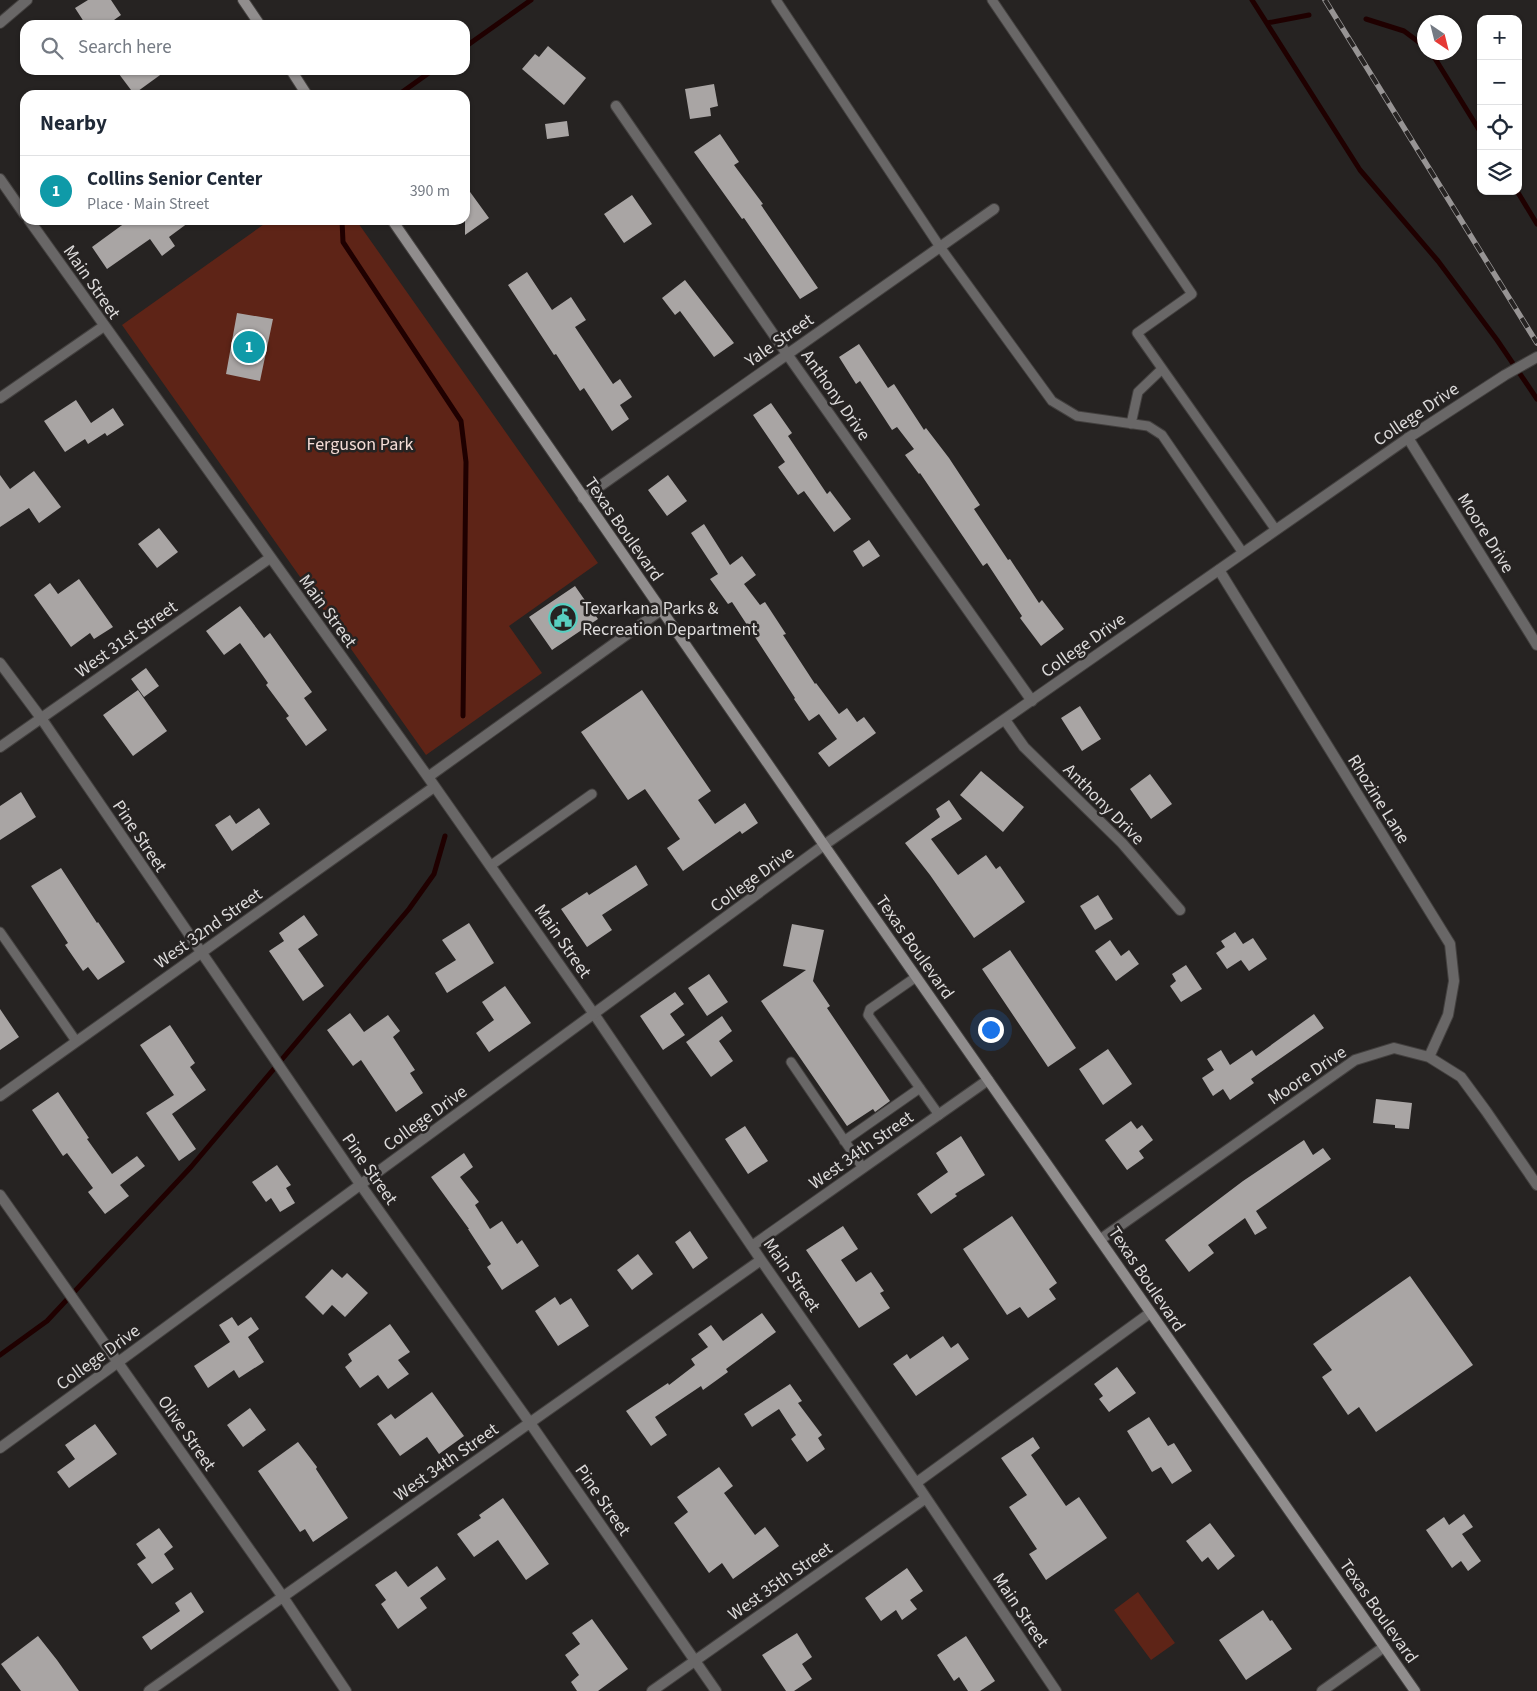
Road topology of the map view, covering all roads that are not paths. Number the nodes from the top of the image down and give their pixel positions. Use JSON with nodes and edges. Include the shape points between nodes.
{"nodes":[{"id":1,"x":27,"y":0,"type":"edge"},
{"id":2,"x":244,"y":0,"type":"edge"},
{"id":3,"x":776,"y":0,"type":"edge"},
{"id":4,"x":992,"y":0,"type":"edge"},
{"id":5,"x":257,"y":20,"type":"edge"},
{"id":6,"x":0,"y":23,"type":"edge"},
{"id":7,"x":294,"y":75,"type":"edge"},
{"id":8,"x":304,"y":90,"type":"edge"},
{"id":9,"x":616,"y":106,"type":"dead end"},
{"id":10,"x":0,"y":179,"type":"edge"},
{"id":11,"x":20,"y":208,"type":"edge"},
{"id":12,"x":994,"y":209,"type":"dead end"},
{"id":13,"x":33,"y":225,"type":"edge"},
{"id":14,"x":395,"y":225,"type":"edge"},
{"id":15,"x":940,"y":247,"type":"junction"},
{"id":16,"x":104,"y":326,"type":"junction"},
{"id":17,"x":787,"y":354,"type":"junction"},
{"id":18,"x":1533,"y":359,"type":"edge"},
{"id":19,"x":1162,"y":370,"type":"junction"},
{"id":20,"x":0,"y":398,"type":"edge"},
{"id":21,"x":1131,"y":424,"type":"junction"},
{"id":22,"x":1408,"y":438,"type":"junction"},
{"id":23,"x":583,"y":498,"type":"junction"},
{"id":24,"x":1276,"y":530,"type":"junction"},
{"id":25,"x":1243,"y":553,"type":"junction"},
{"id":26,"x":270,"y":558,"type":"junction"},
{"id":27,"x":1219,"y":570,"type":"junction"},
{"id":28,"x":661,"y":610,"type":"junction"},
{"id":29,"x":1537,"y":645,"type":"edge"},
{"id":30,"x":0,"y":663,"type":"edge"},
{"id":31,"x":1032,"y":701,"type":"junction"},
{"id":32,"x":40,"y":718,"type":"junction"},
{"id":33,"x":1005,"y":720,"type":"junction"},
{"id":34,"x":0,"y":747,"type":"edge"},
{"id":35,"x":428,"y":777,"type":"junction"},
{"id":36,"x":434,"y":787,"type":"junction"},
{"id":37,"x":592,"y":794,"type":"dead end"},
{"id":38,"x":824,"y":846,"type":"junction"},
{"id":39,"x":490,"y":866,"type":"junction"},
{"id":40,"x":1180,"y":910,"type":"dead end"},
{"id":41,"x":0,"y":932,"type":"edge"},
{"id":42,"x":201,"y":953,"type":"junction"},
{"id":43,"x":916,"y":977,"type":"junction"},
{"id":44,"x":594,"y":1014,"type":"junction"},
{"id":45,"x":76,"y":1041,"type":"junction"},
{"id":46,"x":1429,"y":1057,"type":"junction"},
{"id":47,"x":791,"y":1062,"type":"dead end"},
{"id":48,"x":988,"y":1080,"type":"junction"},
{"id":49,"x":920,"y":1088,"type":"junction"},
{"id":50,"x":0,"y":1096,"type":"edge"},
{"id":51,"x":939,"y":1114,"type":"junction"},
{"id":52,"x":844,"y":1141,"type":"junction"},
{"id":53,"x":862,"y":1168,"type":"junction"},
{"id":54,"x":360,"y":1184,"type":"junction"},
{"id":55,"x":1537,"y":1185,"type":"edge"},
{"id":56,"x":0,"y":1195,"type":"edge"},
{"id":57,"x":1101,"y":1240,"type":"junction"},
{"id":58,"x":752,"y":1246,"type":"junction"},
{"id":59,"x":761,"y":1260,"type":"junction"},
{"id":60,"x":1150,"y":1313,"type":"junction"},
{"id":61,"x":118,"y":1363,"type":"junction"},
{"id":62,"x":530,"y":1423,"type":"junction"},
{"id":63,"x":0,"y":1448,"type":"edge"},
{"id":64,"x":916,"y":1482,"type":"junction"},
{"id":65,"x":926,"y":1498,"type":"junction"},
{"id":66,"x":283,"y":1596,"type":"junction"},
{"id":67,"x":1384,"y":1647,"type":"junction"},
{"id":68,"x":695,"y":1660,"type":"junction"},
{"id":69,"x":149,"y":1691,"type":"edge"},
{"id":70,"x":346,"y":1691,"type":"edge"},
{"id":71,"x":652,"y":1691,"type":"edge"},
{"id":72,"x":716,"y":1691,"type":"edge"},
{"id":73,"x":1056,"y":1691,"type":"edge"},
{"id":74,"x":1322,"y":1691,"type":"edge"},
{"id":75,"x":1415,"y":1691,"type":"edge"}],
"edges":[{"from":1,"to":6,"type":"street"},
{"from":2,"to":5,"type":"main road"},
{"from":3,"to":15,"type":"lane"},
{"from":4,"to":19,"type":"lane","via":[[1192,294],[1137,333]]},
{"from":7,"to":8,"type":"main road"},
{"from":9,"to":17,"type":"street","name":"Anthony Drive"},
{"from":10,"to":11,"type":"street"},
{"from":12,"to":15,"type":"street","name":"Yale Street"},
{"from":13,"to":16,"type":"street","name":"Main Street"},
{"from":14,"to":23,"type":"main road","name":"Texas Boulevard"},
{"from":15,"to":17,"type":"street","name":"Yale Street"},
{"from":15,"to":21,"type":"lane","via":[[1052,401],[1077,416]]},
{"from":16,"to":20,"type":"street"},
{"from":16,"to":26,"type":"street","name":"Main Street"},
{"from":17,"to":23,"type":"street","name":"Yale Street"},
{"from":17,"to":31,"type":"street","name":"Anthony Drive"},
{"from":18,"to":22,"type":"street","name":"College Drive"},
{"from":19,"to":21,"type":"lane","via":[[1138,392]]},
{"from":19,"to":24,"type":"lane"},
{"from":21,"to":25,"type":"lane","via":[[1148,426],[1162,435]]},
{"from":22,"to":24,"type":"street","name":"College Drive"},
{"from":22,"to":29,"type":"street","name":"Moore Drive"},
{"from":23,"to":28,"type":"main road","name":"Texas Boulevard"},
{"from":24,"to":25,"type":"street","name":"College Drive"},
{"from":25,"to":27,"type":"street","name":"College Drive"},
{"from":26,"to":32,"type":"street","name":"West 31st Street"},
{"from":26,"to":35,"type":"street","name":"Main Street"},
{"from":27,"to":31,"type":"street","name":"College Drive"},
{"from":27,"to":46,"type":"street","name":"Rhozine Lane","via":[[1450,944],[1454,981],[1448,1015]]},
{"from":28,"to":35,"type":"street"},
{"from":28,"to":38,"type":"main road","name":"Texas Boulevard"},
{"from":30,"to":32,"type":"street","name":"Pine Street"},
{"from":31,"to":33,"type":"street","name":"College Drive"},
{"from":32,"to":34,"type":"street","name":"West 31st Street"},
{"from":32,"to":42,"type":"street","name":"Pine Street"},
{"from":33,"to":38,"type":"street","name":"College Drive"},
{"from":33,"to":40,"type":"street","name":"Anthony Drive","via":[[1024,747],[1122,843]]},
{"from":35,"to":36,"type":"street","name":"Main Street"},
{"from":36,"to":39,"type":"street","name":"Main Street"},
{"from":36,"to":42,"type":"street","name":"West 32nd Street"},
{"from":37,"to":39,"type":"lane"},
{"from":38,"to":43,"type":"main road","name":"Texas Boulevard"},
{"from":38,"to":44,"type":"street","name":"College Drive"},
{"from":39,"to":44,"type":"street","name":"Main Street"},
{"from":41,"to":45,"type":"lane"},
{"from":42,"to":45,"type":"street","name":"West 32nd Street"},
{"from":42,"to":54,"type":"street","name":"Pine Street"},
{"from":43,"to":48,"type":"main road","name":"Texas Boulevard"},
{"from":43,"to":49,"type":"lane","via":[[870,1008],[868,1015]]},
{"from":44,"to":54,"type":"street","name":"College Drive"},
{"from":44,"to":58,"type":"street","name":"Main Street"},
{"from":45,"to":50,"type":"street","name":"West 32nd Street"},
{"from":46,"to":55,"type":"street","name":"Moore Drive","via":[[1461,1077]]},
{"from":46,"to":57,"type":"street","name":"Moore Drive","via":[[1394,1048],[1355,1060]]},
{"from":47,"to":52,"type":"lane"},
{"from":48,"to":51,"type":"street","name":"West 34th Street"},
{"from":48,"to":57,"type":"main road","name":"Texas Boulevard"},
{"from":49,"to":51,"type":"lane"},
{"from":49,"to":52,"type":"lane"},
{"from":51,"to":53,"type":"street","name":"West 34th Street"},
{"from":52,"to":53,"type":"lane"},
{"from":53,"to":58,"type":"street","name":"West 34th Street"},
{"from":54,"to":61,"type":"street","name":"College Drive"},
{"from":54,"to":62,"type":"street","name":"Pine Street"},
{"from":56,"to":61,"type":"street","name":"Olive Street"},
{"from":57,"to":60,"type":"main road","name":"Texas Boulevard"},
{"from":58,"to":59,"type":"street","name":"Main Street"},
{"from":59,"to":62,"type":"street","name":"West 34th Street"},
{"from":59,"to":64,"type":"street","name":"Main Street"},
{"from":60,"to":64,"type":"street"},
{"from":60,"to":67,"type":"main road","name":"Texas Boulevard"},
{"from":61,"to":63,"type":"street","name":"College Drive"},
{"from":61,"to":66,"type":"street","name":"Olive Street"},
{"from":62,"to":66,"type":"street","name":"West 34th Street"},
{"from":62,"to":68,"type":"street","name":"Pine Street"},
{"from":64,"to":65,"type":"street","name":"Main Street"},
{"from":65,"to":68,"type":"street","name":"West 35th Street"},
{"from":65,"to":73,"type":"street","name":"Main Street"},
{"from":66,"to":69,"type":"street","name":"West 34th Street"},
{"from":66,"to":70,"type":"street","name":"Olive Street"},
{"from":67,"to":74,"type":"street"},
{"from":67,"to":75,"type":"main road","name":"Texas Boulevard"},
{"from":68,"to":71,"type":"street","name":"West 35th Street"},
{"from":68,"to":72,"type":"street","name":"Pine Street"}]}
